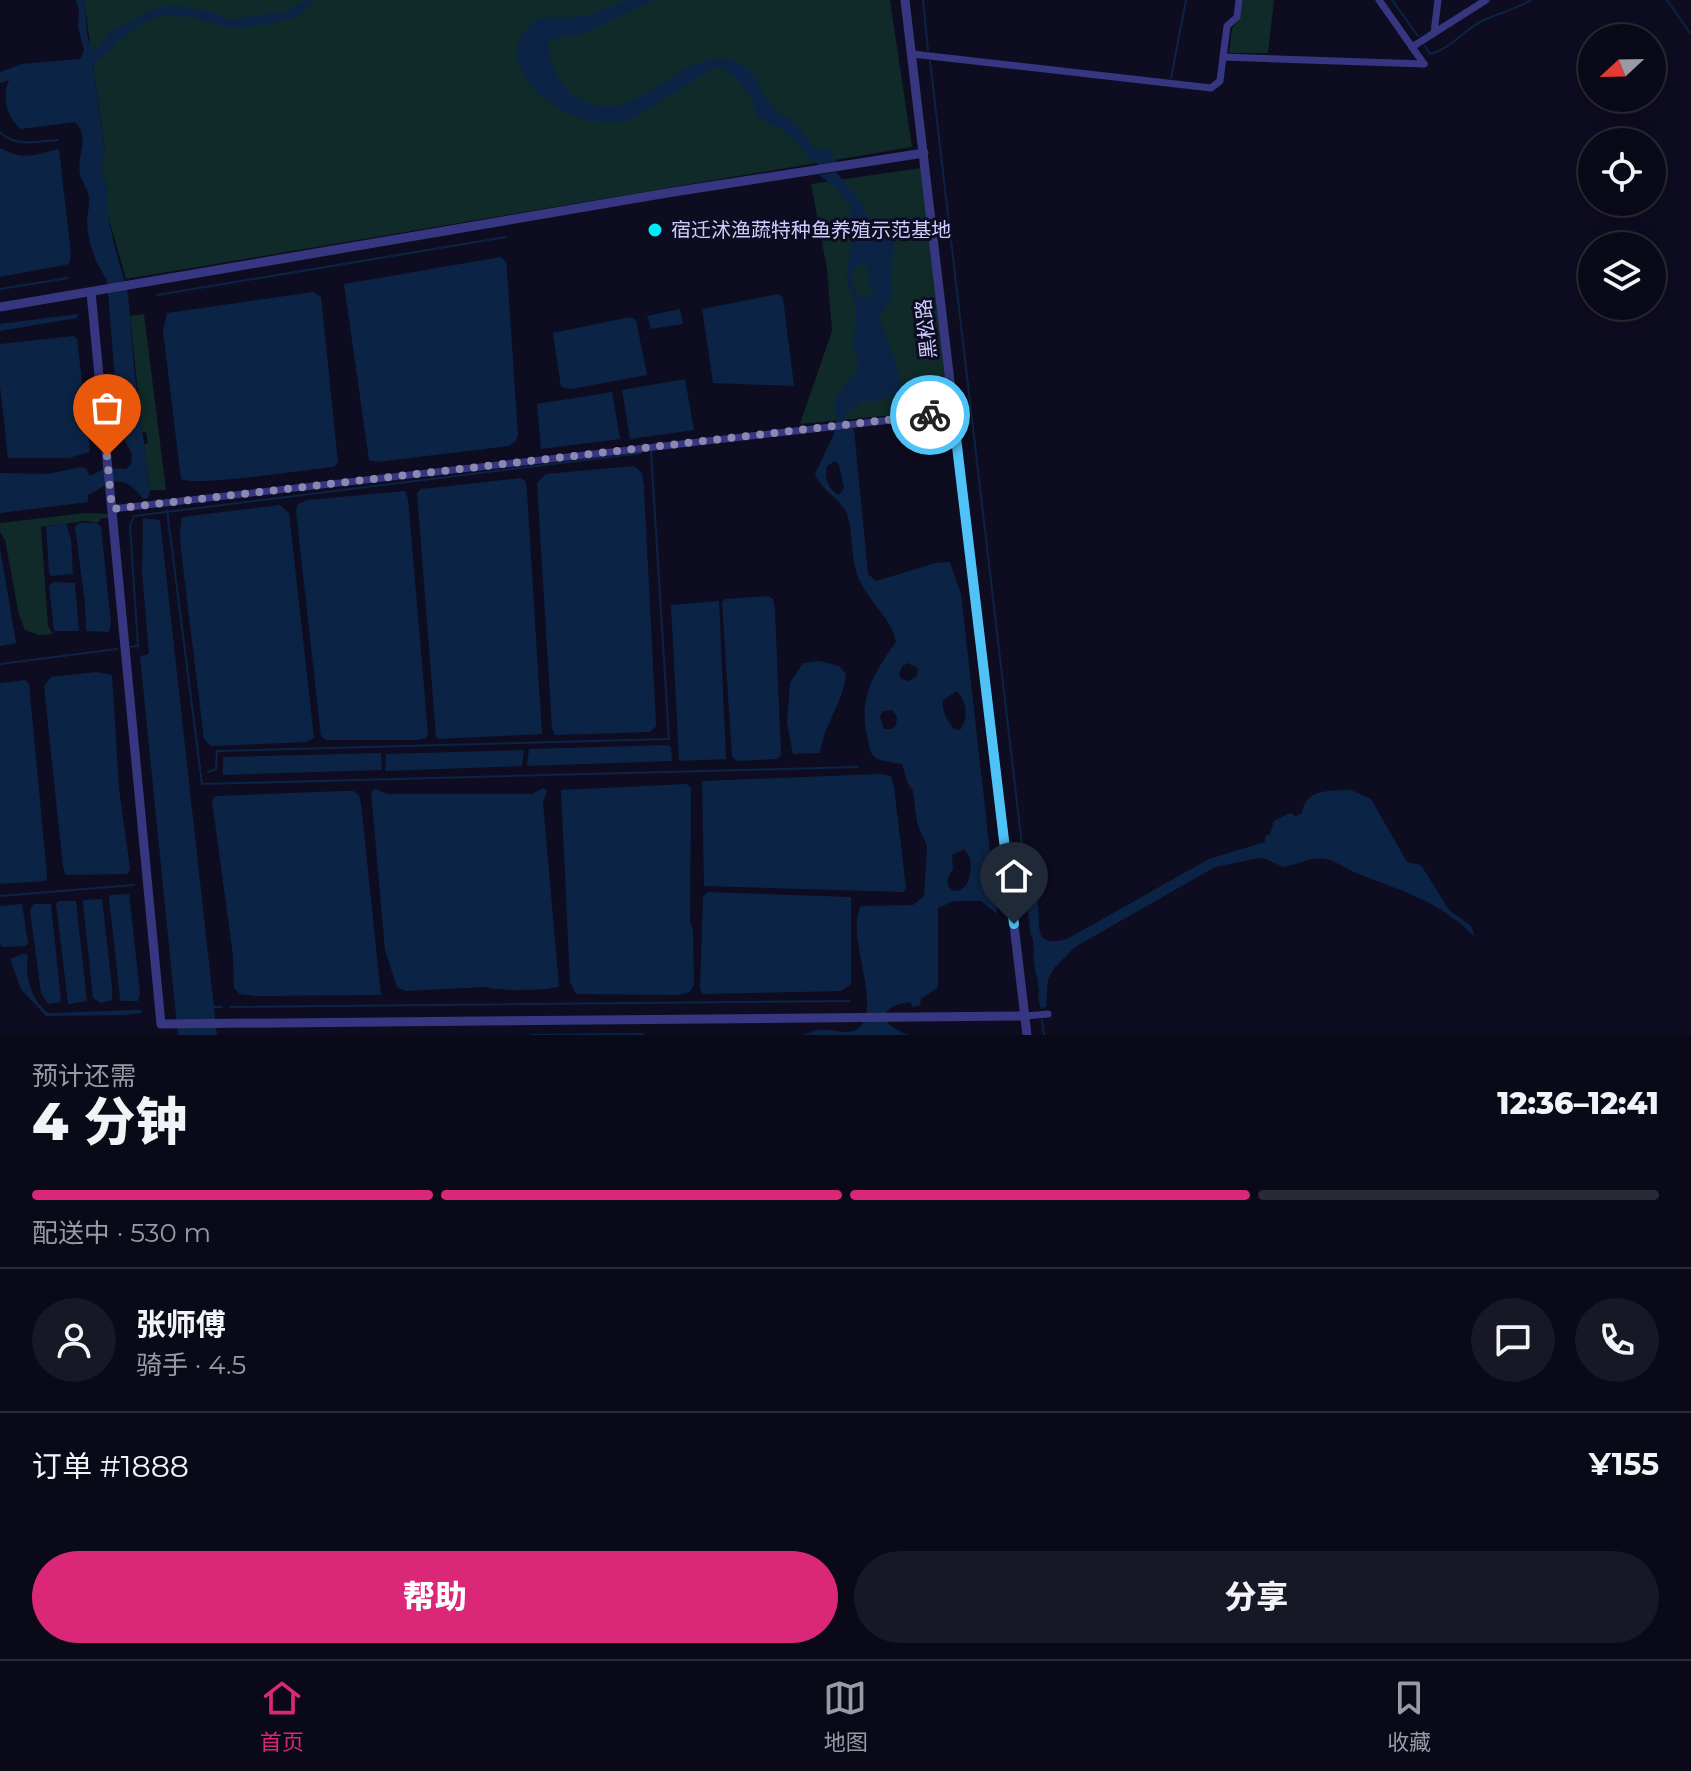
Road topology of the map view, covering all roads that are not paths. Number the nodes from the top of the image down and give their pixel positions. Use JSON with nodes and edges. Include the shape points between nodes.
{"nodes":[{"id":1,"x":905,"y":0,"type":"edge"},
{"id":2,"x":1239,"y":0,"type":"edge"},
{"id":3,"x":1379,"y":0,"type":"edge"},
{"id":4,"x":1438,"y":0,"type":"edge"},
{"id":5,"x":1486,"y":0,"type":"edge"},
{"id":6,"x":1434,"y":33,"type":"junction"},
{"id":7,"x":1412,"y":47,"type":"junction"},
{"id":8,"x":912,"y":54,"type":"junction"},
{"id":9,"x":1223,"y":57,"type":"junction"},
{"id":10,"x":924,"y":153,"type":"junction"},
{"id":11,"x":91,"y":292,"type":"junction"},
{"id":12,"x":0,"y":307,"type":"edge"},
{"id":13,"x":953,"y":413,"type":"junction"},
{"id":14,"x":112,"y":509,"type":"junction"},
{"id":15,"x":1048,"y":1014,"type":"dead end"},
{"id":16,"x":1028,"y":1016,"type":"junction"},
{"id":17,"x":1027,"y":1035,"type":"edge"}],
"edges":[{"from":1,"to":8,"type":"street","name":"黑松路"},
{"from":2,"to":9,"type":"street","via":[[1237,17],[1227,26]]},
{"from":3,"to":7,"type":"street"},
{"from":4,"to":6,"type":"street"},
{"from":5,"to":6,"type":"street"},
{"from":6,"to":7,"type":"street"},
{"from":7,"to":9,"type":"street","via":[[1424,64]]},
{"from":8,"to":9,"type":"street","via":[[1211,88],[1220,81]]},
{"from":8,"to":10,"type":"street","name":"黑松路"},
{"from":10,"to":11,"type":"street"},
{"from":10,"to":13,"type":"street","name":"黑松路"},
{"from":11,"to":12,"type":"street"},
{"from":11,"to":14,"type":"street"},
{"from":13,"to":14,"type":"street"},
{"from":13,"to":16,"type":"street","name":"黑松路"},
{"from":14,"to":16,"type":"street","via":[[161,1024]]},
{"from":15,"to":16,"type":"street"},
{"from":16,"to":17,"type":"street","name":"黑松路"}]}
